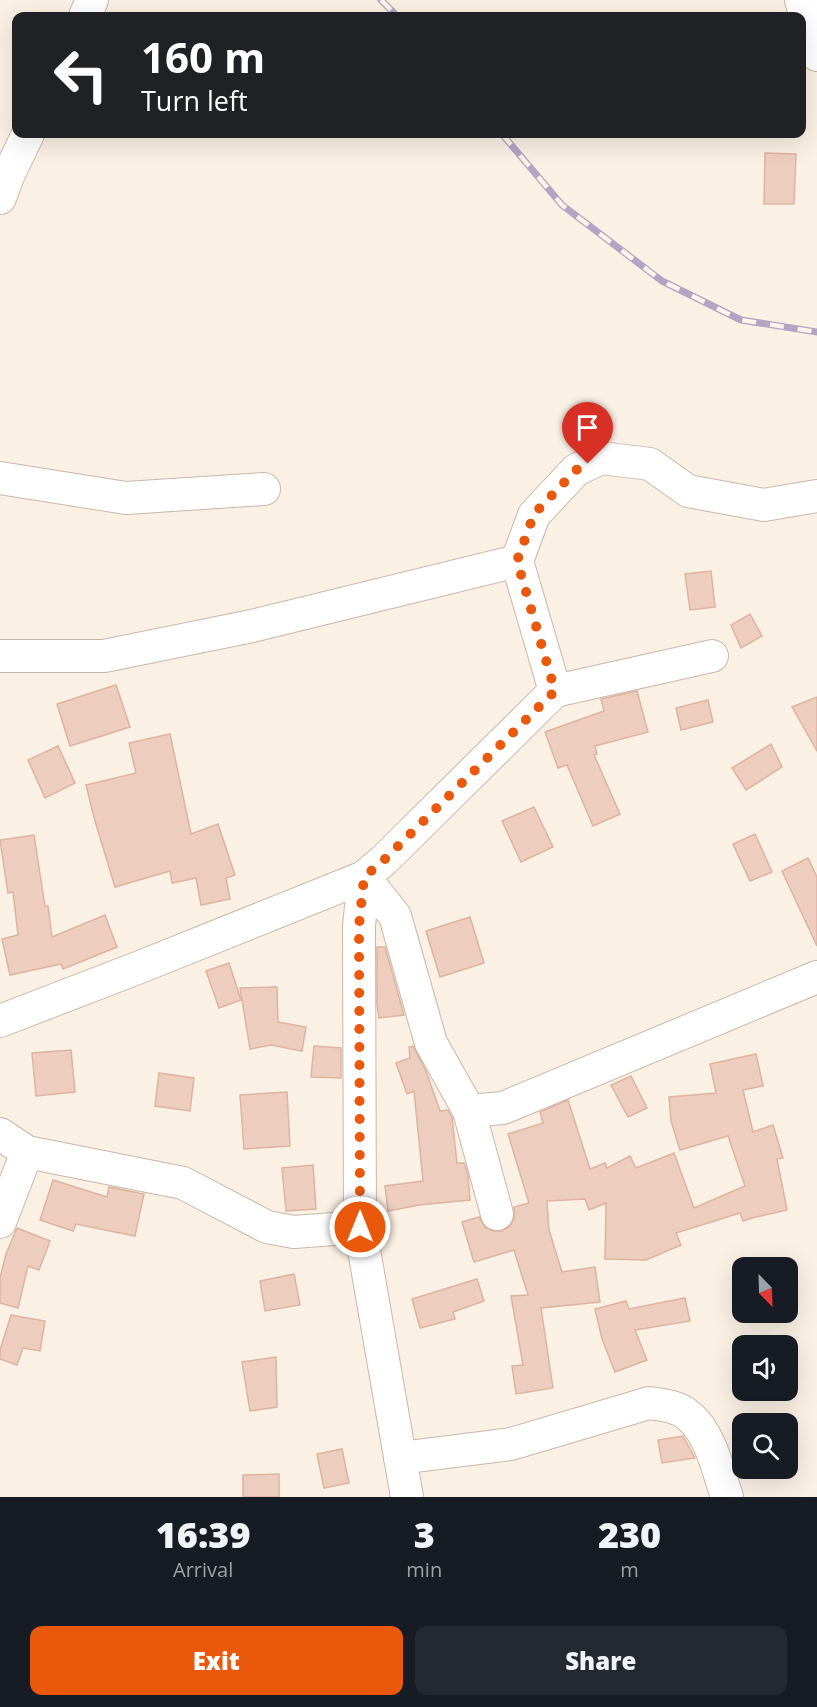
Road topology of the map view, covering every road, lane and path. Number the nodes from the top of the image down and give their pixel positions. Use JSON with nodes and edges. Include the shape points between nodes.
{"nodes":[{"id":1,"x":806,"y":17,"type":"edge"},
{"id":2,"x":817,"y":55,"type":"edge"},
{"id":3,"x":26,"y":138,"type":"edge"},
{"id":4,"x":0,"y":198,"type":"edge"},
{"id":5,"x":0,"y":478,"type":"edge"},
{"id":6,"x":264,"y":489,"type":"dead end"},
{"id":7,"x":817,"y":496,"type":"edge"},
{"id":8,"x":517,"y":561,"type":"junction"},
{"id":9,"x":0,"y":656,"type":"edge"},
{"id":10,"x":712,"y":656,"type":"dead end"},
{"id":11,"x":555,"y":691,"type":"junction"},
{"id":12,"x":364,"y":877,"type":"junction"},
{"id":13,"x":817,"y":977,"type":"edge"},
{"id":14,"x":0,"y":1021,"type":"edge"},
{"id":15,"x":469,"y":1111,"type":"junction"},
{"id":16,"x":0,"y":1134,"type":"edge"},
{"id":17,"x":27,"y":1152,"type":"junction"},
{"id":18,"x":497,"y":1214,"type":"dead end"},
{"id":19,"x":0,"y":1222,"type":"edge"},
{"id":20,"x":360,"y":1227,"type":"junction"},
{"id":21,"x":400,"y":1458,"type":"junction"},
{"id":22,"x":407,"y":1497,"type":"edge"},
{"id":23,"x":727,"y":1497,"type":"edge"}],
"edges":[{"from":1,"to":2,"type":"street"},
{"from":3,"to":4,"type":"street"},
{"from":5,"to":6,"type":"street","via":[[126,498]]},
{"from":7,"to":8,"type":"street","via":[[764,505],[688,491],[650,464],[601,458],[576,470],[534,514]]},
{"from":8,"to":9,"type":"street","via":[[252,626],[104,656]]},
{"from":8,"to":11,"type":"street"},
{"from":10,"to":11,"type":"street"},
{"from":11,"to":12,"type":"street"},
{"from":12,"to":14,"type":"street"},
{"from":12,"to":15,"type":"street","via":[[395,916],[431,1043]]},
{"from":12,"to":20,"type":"street","via":[[359,926]]},
{"from":13,"to":15,"type":"street","via":[[503,1108]]},
{"from":15,"to":18,"type":"street"},
{"from":16,"to":17,"type":"street"},
{"from":17,"to":19,"type":"street"},
{"from":17,"to":20,"type":"street","via":[[183,1183],[267,1227],[294,1232]]},
{"from":20,"to":21,"type":"street"},
{"from":21,"to":22,"type":"street"},
{"from":21,"to":23,"type":"street","via":[[511,1444],[649,1403],[671,1406],[689,1415],[707,1438]]}]}
